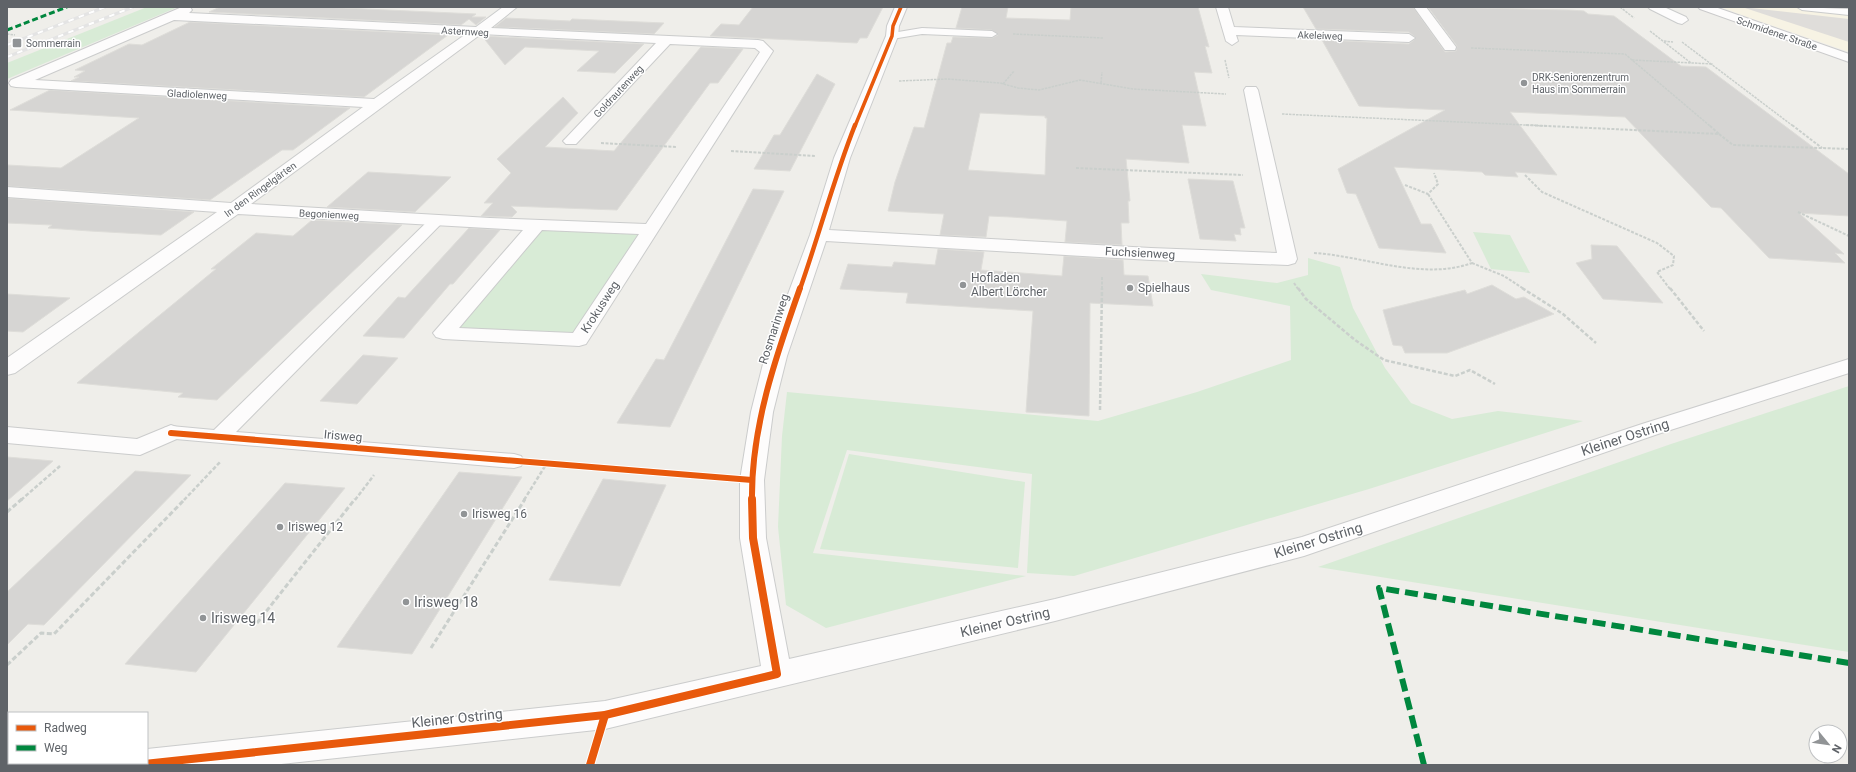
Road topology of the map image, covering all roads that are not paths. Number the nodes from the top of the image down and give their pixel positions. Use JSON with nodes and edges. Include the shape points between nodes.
{"nodes":[{"id":1,"x":193,"y":7,"type":"edge"},
{"id":2,"x":511,"y":7,"type":"edge"},
{"id":3,"x":901,"y":7,"type":"edge"},
{"id":4,"x":1222,"y":7,"type":"edge"},
{"id":5,"x":1420,"y":7,"type":"edge"},
{"id":6,"x":1654,"y":7,"type":"edge"},
{"id":7,"x":1704,"y":7,"type":"edge"},
{"id":8,"x":1802,"y":7,"type":"edge"},
{"id":9,"x":1849,"y":12,"type":"edge"},
{"id":10,"x":172,"y":16,"type":"junction"},
{"id":11,"x":1682,"y":20,"type":"dead end"},
{"id":12,"x":475,"y":32,"type":"junction"},
{"id":13,"x":992,"y":34,"type":"dead end"},
{"id":14,"x":892,"y":36,"type":"junction"},
{"id":15,"x":1409,"y":38,"type":"dead end"},
{"id":16,"x":666,"y":40,"type":"junction"},
{"id":17,"x":758,"y":44,"type":"joint"},
{"id":18,"x":1450,"y":47,"type":"dead end"},
{"id":19,"x":1849,"y":58,"type":"edge"},
{"id":20,"x":12,"y":85,"type":"edge"},
{"id":21,"x":1253,"y":99,"type":"road end"},
{"id":22,"x":378,"y":104,"type":"junction"},
{"id":23,"x":571,"y":141,"type":"road end"},
{"id":24,"x":7,"y":192,"type":"edge"},
{"id":25,"x":233,"y":209,"type":"junction"},
{"id":26,"x":437,"y":220,"type":"junction"},
{"id":27,"x":536,"y":226,"type":"junction"},
{"id":28,"x":651,"y":229,"type":"junction"},
{"id":29,"x":819,"y":235,"type":"junction"},
{"id":30,"x":7,"y":350,"type":"edge"},
{"id":31,"x":30,"y":352,"type":"junction"},
{"id":32,"x":1849,"y":366,"type":"edge"},
{"id":33,"x":7,"y":368,"type":"edge"},
{"id":34,"x":172,"y":433,"type":"joint"},
{"id":35,"x":7,"y":435,"type":"edge"},
{"id":36,"x":219,"y":437,"type":"junction"},
{"id":37,"x":514,"y":461,"type":"dead end"},
{"id":38,"x":777,"y":674,"type":"junction"},
{"id":39,"x":148,"y":764,"type":"edge"}],
"edges":[{"from":1,"to":10,"type":"street"},
{"from":2,"to":12,"type":"street","name":"In den Ringelgärten"},
{"from":3,"to":14,"type":"street","name":"Rosmarinweg","via":[[892,26]]},
{"from":4,"to":15,"type":"street","name":"Akeleiweg","via":[[1232,36]]},
{"from":5,"to":18,"type":"street"},
{"from":6,"to":11,"type":"street"},
{"from":7,"to":19,"type":"street","name":"Schmidener Straße"},
{"from":8,"to":9,"type":"lane"},
{"from":10,"to":12,"type":"street","name":"Asternweg"},
{"from":10,"to":20,"type":"street"},
{"from":12,"to":16,"type":"street","name":"Asternweg"},
{"from":12,"to":22,"type":"street","name":"In den Ringelgärten"},
{"from":13,"to":14,"type":"lane","via":[[922,31]]},
{"from":14,"to":29,"type":"street","name":"Rosmarinweg","via":[[842,158]]},
{"from":16,"to":17,"type":"street","name":"Asternweg"},
{"from":16,"to":23,"type":"street","name":"Goldrautenweg"},
{"from":17,"to":28,"type":"street","name":"Krokusweg","via":[[767,51]]},
{"from":20,"to":22,"type":"street","name":"Gladiolenweg"},
{"from":21,"to":29,"type":"street","name":"Fuchsienweg","via":[[1287,256],[1102,251]]},
{"from":22,"to":25,"type":"street","name":"In den Ringelgärten"},
{"from":24,"to":25,"type":"street","name":"Begonienweg"},
{"from":25,"to":26,"type":"street","name":"Begonienweg"},
{"from":25,"to":31,"type":"street","name":"In den Ringelgärten"},
{"from":26,"to":27,"type":"street","name":"Begonienweg"},
{"from":26,"to":36,"type":"lane"},
{"from":27,"to":28,"type":"street","name":"Begonienweg"},
{"from":27,"to":28,"type":"street","name":"Krokusweg","via":[[443,333],[579,340]]},
{"from":29,"to":38,"type":"street","name":"Rosmarinweg","via":[[776,356],[762,412],[752,480],[753,538]]},
{"from":30,"to":31,"type":"street"},
{"from":31,"to":33,"type":"street","name":"In den Ringelgärten"},
{"from":32,"to":38,"type":"street","name":"Kleiner Ostring","via":[[1650,429],[1304,546],[1055,610]]},
{"from":34,"to":35,"type":"street","name":"Irisweg","via":[[140,447]]},
{"from":34,"to":36,"type":"lane","name":"Irisweg"},
{"from":36,"to":37,"type":"lane","name":"Irisweg"},
{"from":38,"to":39,"type":"street","name":"Kleiner Ostring","via":[[604,715]]}]}
